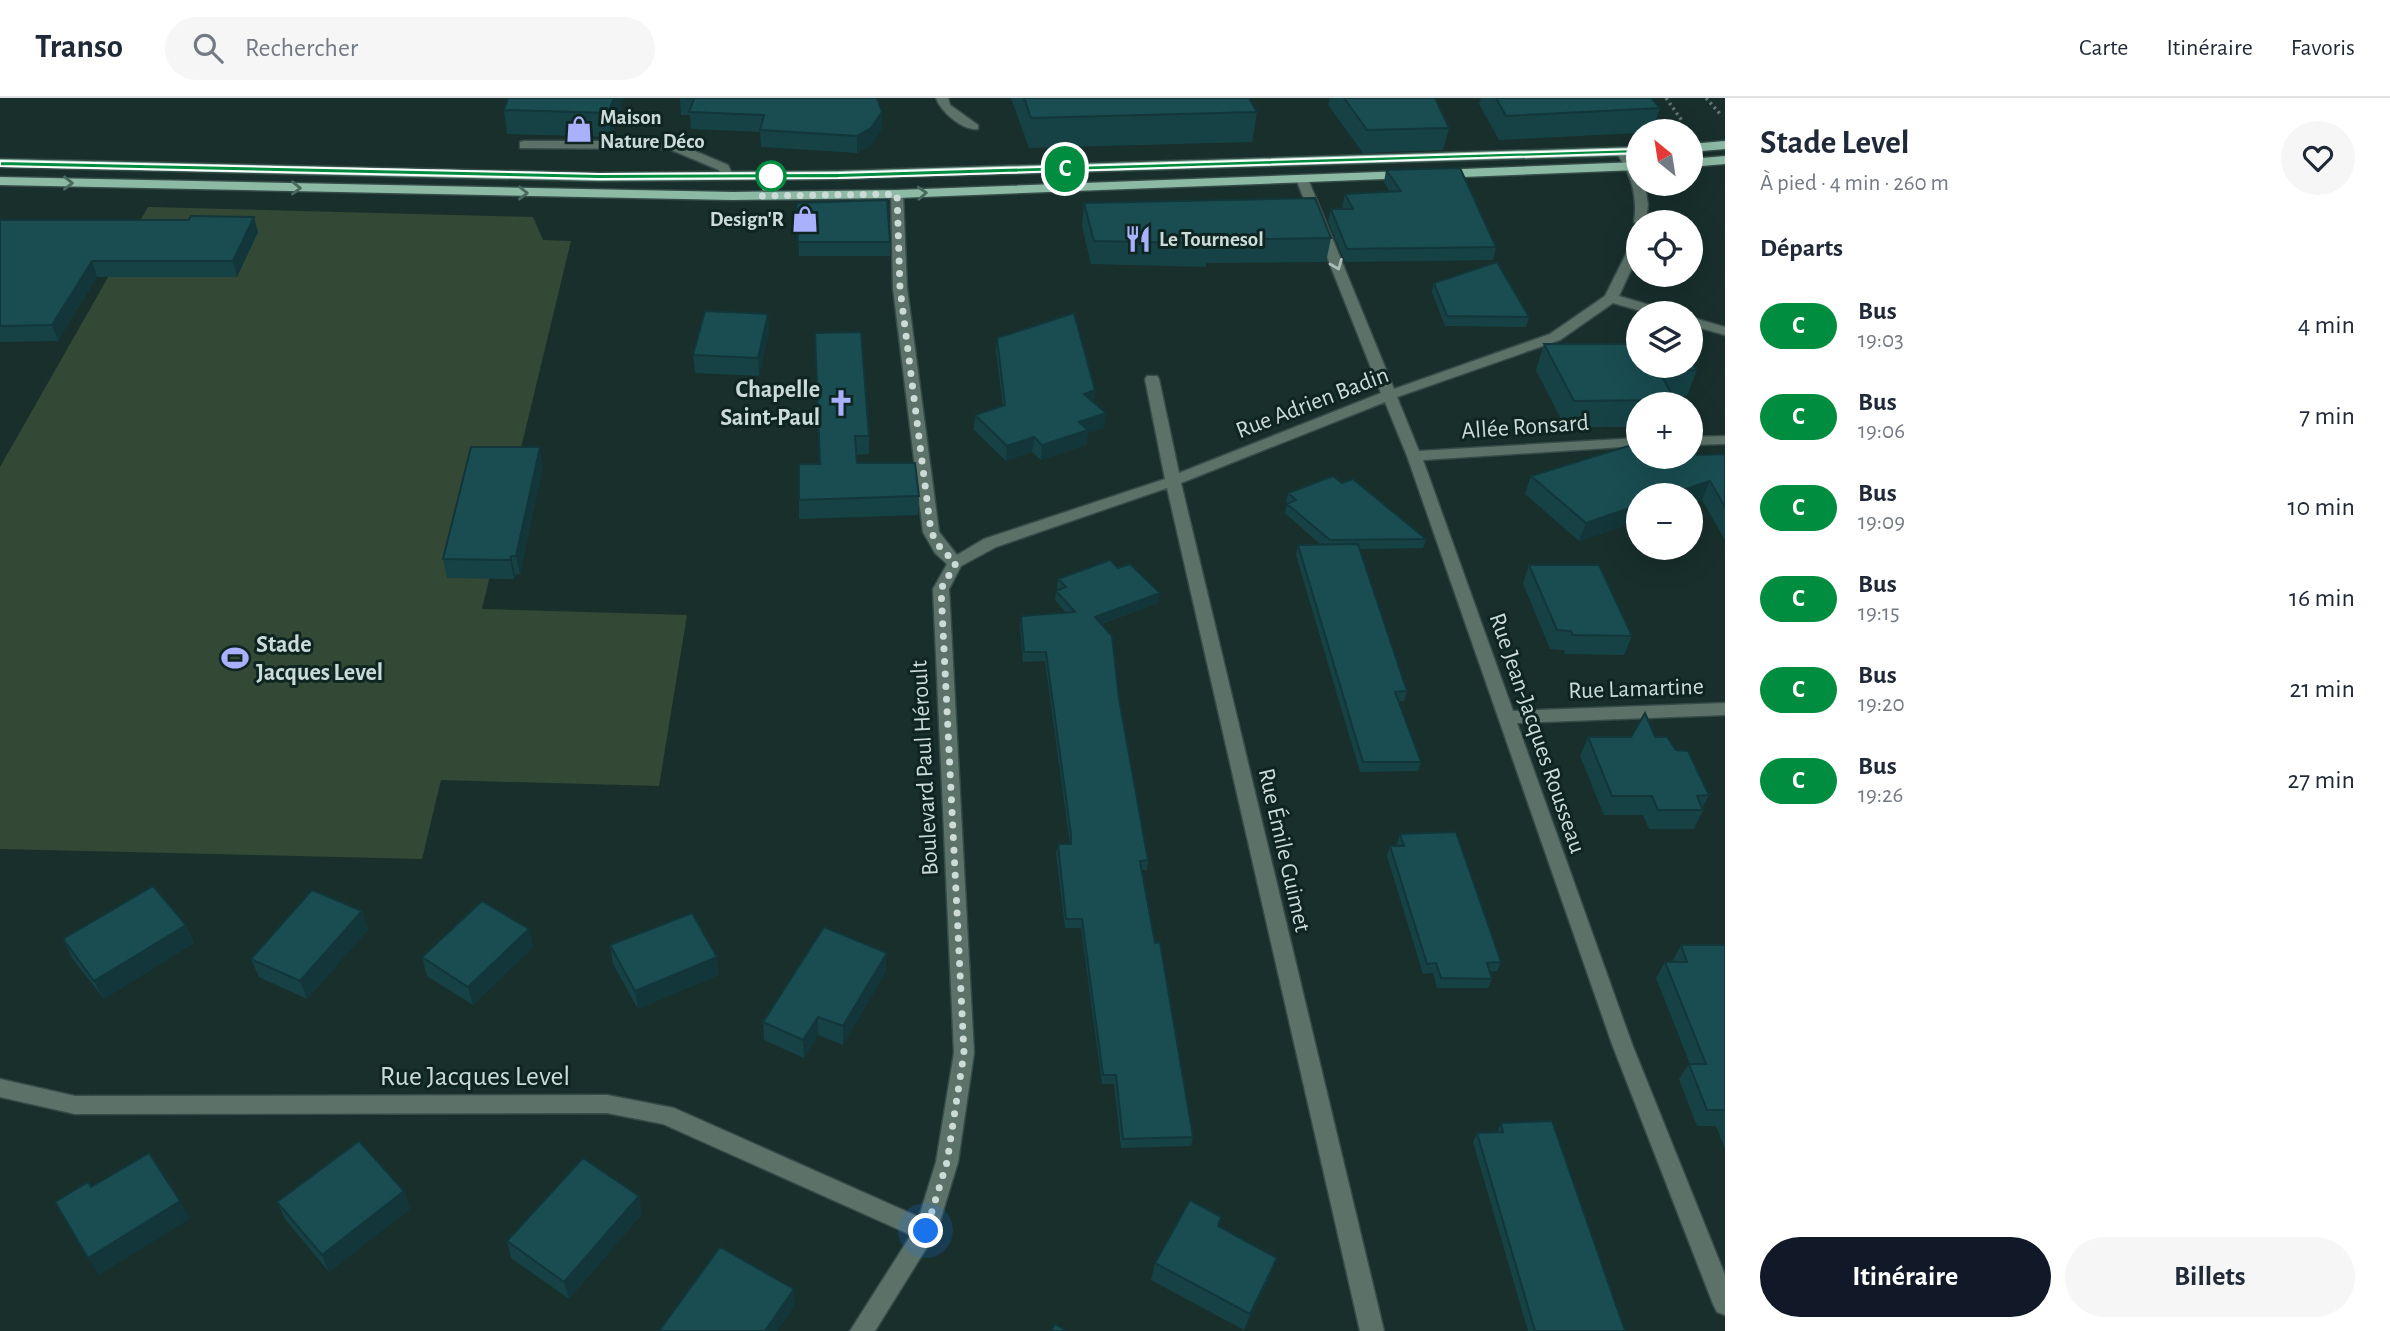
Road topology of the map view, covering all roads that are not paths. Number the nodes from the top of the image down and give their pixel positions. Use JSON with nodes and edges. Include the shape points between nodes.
{"nodes":[{"id":1,"x":942,"y":98,"type":"edge"},
{"id":2,"x":974,"y":127,"type":"dead end"},
{"id":3,"x":524,"y":145,"type":"edge"},
{"id":4,"x":1725,"y":145,"type":"edge"},
{"id":5,"x":1703,"y":147,"type":"edge"},
{"id":6,"x":1622,"y":152,"type":"junction"},
{"id":7,"x":1626,"y":152,"type":"edge"},
{"id":8,"x":1626,"y":157,"type":"edge"},
{"id":9,"x":1725,"y":160,"type":"edge"},
{"id":10,"x":1703,"y":162,"type":"edge"},
{"id":11,"x":0,"y":163,"type":"edge"},
{"id":12,"x":1626,"y":167,"type":"edge"},
{"id":13,"x":727,"y":176,"type":"junction"},
{"id":14,"x":1302,"y":179,"type":"junction"},
{"id":15,"x":0,"y":181,"type":"edge"},
{"id":16,"x":897,"y":194,"type":"junction"},
{"id":17,"x":1626,"y":267,"type":"edge"},
{"id":18,"x":1611,"y":298,"type":"junction"},
{"id":19,"x":1626,"y":302,"type":"edge"},
{"id":20,"x":1703,"y":325,"type":"edge"},
{"id":21,"x":1725,"y":331,"type":"edge"},
{"id":22,"x":1153,"y":379,"type":"dead end"},
{"id":23,"x":1390,"y":395,"type":"junction"},
{"id":24,"x":1725,"y":440,"type":"edge"},
{"id":25,"x":1703,"y":441,"type":"edge"},
{"id":26,"x":1626,"y":443,"type":"edge"},
{"id":27,"x":1415,"y":456,"type":"junction"},
{"id":28,"x":1173,"y":481,"type":"junction"},
{"id":29,"x":956,"y":563,"type":"junction"},
{"id":30,"x":1725,"y":709,"type":"edge"},
{"id":31,"x":1506,"y":717,"type":"junction"},
{"id":32,"x":0,"y":1088,"type":"edge"},
{"id":33,"x":926,"y":1231,"type":"junction"},
{"id":34,"x":1725,"y":1304,"type":"edge"},
{"id":35,"x":862,"y":1331,"type":"edge"},
{"id":36,"x":1372,"y":1331,"type":"edge"}],
"edges":[{"from":1,"to":2,"type":"street","via":[[945,107]]},
{"from":3,"to":13,"type":"street","via":[[671,145],[724,168]]},
{"from":4,"to":5,"type":"main road"},
{"from":6,"to":7,"type":"main road"},
{"from":6,"to":8,"type":"street"},
{"from":6,"to":13,"type":"main road"},
{"from":9,"to":10,"type":"main road"},
{"from":11,"to":13,"type":"main road"},
{"from":12,"to":14,"type":"main road"},
{"from":16,"to":14,"type":"main road","one_way":true},
{"from":14,"to":23,"type":"street","name":"Rue Jean-Jacques Rousseau","one_way":true},
{"from":15,"to":16,"type":"main road","one_way":true,"via":[[602,194]]},
{"from":16,"to":29,"type":"street","via":[[900,288],[931,532]]},
{"from":17,"to":18,"type":"street","name":"Rue Adrien Badin"},
{"from":18,"to":19,"type":"street"},
{"from":18,"to":23,"type":"street","name":"Rue Adrien Badin","via":[[1555,337]]},
{"from":20,"to":21,"type":"street"},
{"from":22,"to":28,"type":"street","name":"Rue Émile Guimet"},
{"from":23,"to":27,"type":"street","name":"Rue Jean-Jacques Rousseau"},
{"from":23,"to":28,"type":"street","name":"Rue Adrien Badin"},
{"from":24,"to":25,"type":"street"},
{"from":26,"to":27,"type":"street","name":"Allée Ronsard"},
{"from":27,"to":31,"type":"street","name":"Rue Jean-Jacques Rousseau"},
{"from":28,"to":29,"type":"street","name":"Rue Adrien Badin","via":[[990,543]]},
{"from":28,"to":36,"type":"street","name":"Rue Émile Guimet"},
{"from":29,"to":33,"type":"street","name":"Boulevard Paul Héroult","via":[[941,589],[964,1053],[947,1162]]},
{"from":30,"to":31,"type":"street","name":"Rue Lamartine"},
{"from":31,"to":34,"type":"street","name":"Rue Jean-Jacques Rousseau","via":[[1622,1044]]},
{"from":32,"to":33,"type":"street","name":"Rue Jacques Level","via":[[75,1105],[607,1104],[666,1115]]},
{"from":33,"to":35,"type":"street","name":"Boulevard Paul Héroult"}]}
